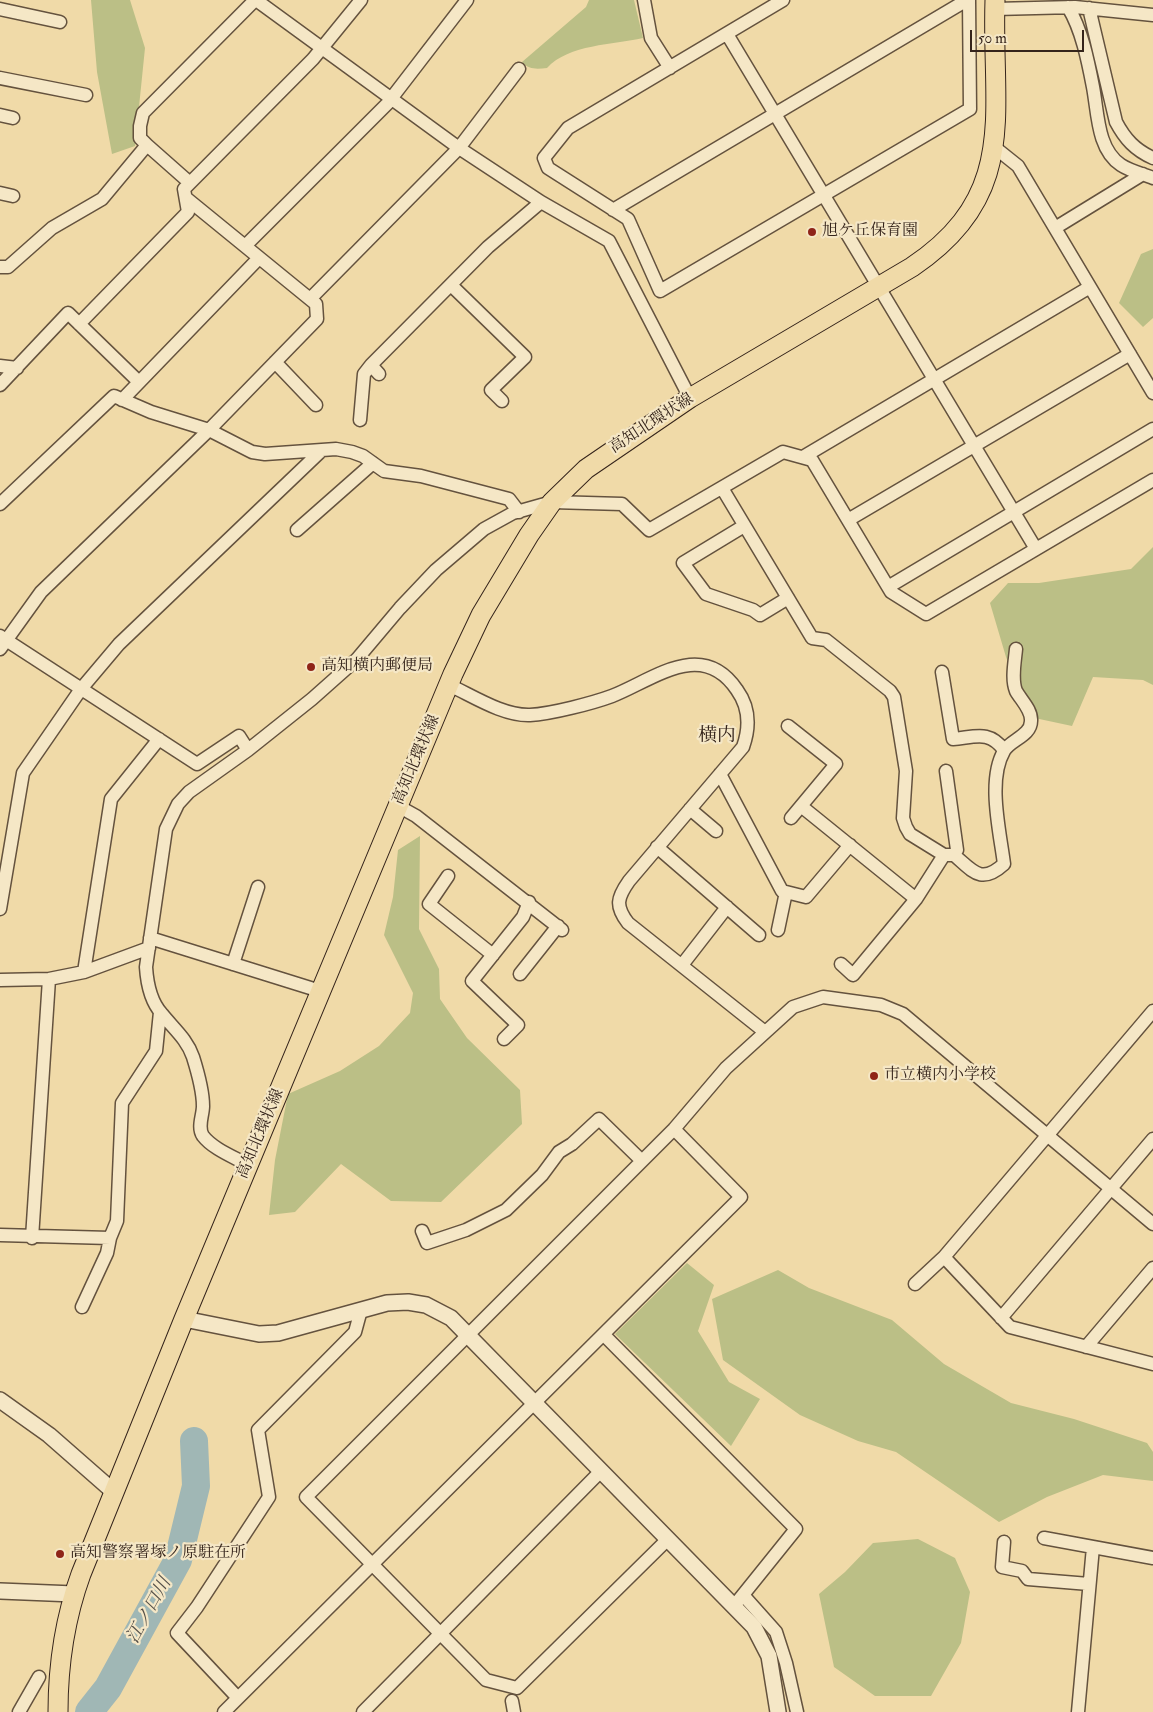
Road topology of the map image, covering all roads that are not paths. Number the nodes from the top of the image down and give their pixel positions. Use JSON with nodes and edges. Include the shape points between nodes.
{"nodes":[{"id":1,"x":255,"y":0,"type":"edge"},
{"id":2,"x":360,"y":0,"type":"edge"},
{"id":3,"x":467,"y":0,"type":"edge"},
{"id":4,"x":644,"y":0,"type":"edge"},
{"id":5,"x":783,"y":0,"type":"edge"},
{"id":6,"x":968,"y":0,"type":"edge"},
{"id":7,"x":995,"y":5,"type":"edge"},
{"id":8,"x":1068,"y":7,"type":"junction"},
{"id":9,"x":1089,"y":8,"type":"junction"},
{"id":10,"x":0,"y":9,"type":"edge"},
{"id":11,"x":1153,"y":14,"type":"edge"},
{"id":12,"x":60,"y":22,"type":"dead end"},
{"id":13,"x":727,"y":34,"type":"junction"},
{"id":14,"x":322,"y":49,"type":"junction"},
{"id":15,"x":670,"y":68,"type":"junction"},
{"id":16,"x":519,"y":69,"type":"dead end"},
{"id":17,"x":0,"y":78,"type":"edge"},
{"id":18,"x":86,"y":95,"type":"dead end"},
{"id":19,"x":390,"y":98,"type":"junction"},
{"id":20,"x":775,"y":114,"type":"junction"},
{"id":21,"x":0,"y":115,"type":"edge"},
{"id":22,"x":13,"y":118,"type":"dead end"},
{"id":23,"x":147,"y":145,"type":"junction"},
{"id":24,"x":993,"y":146,"type":"junction"},
{"id":25,"x":460,"y":148,"type":"junction"},
{"id":26,"x":1153,"y":158,"type":"edge"},
{"id":27,"x":1148,"y":176,"type":"edge"},
{"id":28,"x":190,"y":183,"type":"junction"},
{"id":29,"x":0,"y":193,"type":"edge"},
{"id":30,"x":823,"y":195,"type":"junction"},
{"id":31,"x":13,"y":196,"type":"dead end"},
{"id":32,"x":186,"y":198,"type":"junction"},
{"id":33,"x":541,"y":202,"type":"junction"},
{"id":34,"x":613,"y":210,"type":"junction"},
{"id":35,"x":1055,"y":228,"type":"junction"},
{"id":36,"x":245,"y":246,"type":"junction"},
{"id":37,"x":259,"y":258,"type":"junction"},
{"id":38,"x":0,"y":268,"type":"edge"},
{"id":39,"x":451,"y":284,"type":"junction"},
{"id":40,"x":878,"y":287,"type":"junction"},
{"id":41,"x":1090,"y":287,"type":"junction"},
{"id":42,"x":310,"y":299,"type":"junction"},
{"id":43,"x":79,"y":324,"type":"junction"},
{"id":44,"x":1130,"y":354,"type":"junction"},
{"id":45,"x":275,"y":362,"type":"junction"},
{"id":46,"x":0,"y":366,"type":"edge"},
{"id":47,"x":17,"y":368,"type":"junction"},
{"id":48,"x":1149,"y":378,"type":"edge"},
{"id":49,"x":934,"y":379,"type":"junction"},
{"id":50,"x":139,"y":382,"type":"junction"},
{"id":51,"x":0,"y":385,"type":"edge"},
{"id":52,"x":1153,"y":393,"type":"edge"},
{"id":53,"x":690,"y":398,"type":"junction"},
{"id":54,"x":122,"y":400,"type":"junction"},
{"id":55,"x":502,"y":401,"type":"dead end"},
{"id":56,"x":316,"y":405,"type":"dead end"},
{"id":57,"x":360,"y":420,"type":"dead end"},
{"id":58,"x":209,"y":430,"type":"junction"},
{"id":59,"x":1153,"y":430,"type":"edge"},
{"id":60,"x":974,"y":446,"type":"junction"},
{"id":61,"x":321,"y":451,"type":"junction"},
{"id":62,"x":803,"y":457,"type":"junction"},
{"id":63,"x":373,"y":463,"type":"junction"},
{"id":64,"x":1153,"y":480,"type":"edge"},
{"id":65,"x":722,"y":488,"type":"junction"},
{"id":66,"x":552,"y":502,"type":"junction"},
{"id":67,"x":0,"y":504,"type":"edge"},
{"id":68,"x":519,"y":512,"type":"junction"},
{"id":69,"x":1014,"y":512,"type":"junction"},
{"id":70,"x":848,"y":520,"type":"junction"},
{"id":71,"x":744,"y":526,"type":"junction"},
{"id":72,"x":297,"y":530,"type":"dead end"},
{"id":73,"x":1036,"y":549,"type":"junction"},
{"id":74,"x":888,"y":587,"type":"junction"},
{"id":75,"x":788,"y":598,"type":"junction"},
{"id":76,"x":2,"y":642,"type":"edge"},
{"id":77,"x":1016,"y":649,"type":"dead end"},
{"id":78,"x":942,"y":672,"type":"dead end"},
{"id":79,"x":449,"y":685,"type":"junction"},
{"id":80,"x":81,"y":688,"type":"junction"},
{"id":81,"x":788,"y":726,"type":"dead end"},
{"id":82,"x":159,"y":739,"type":"junction"},
{"id":83,"x":248,"y":750,"type":"junction"},
{"id":84,"x":1004,"y":750,"type":"junction"},
{"id":85,"x":946,"y":771,"type":"dead end"},
{"id":86,"x":720,"y":774,"type":"junction"},
{"id":87,"x":398,"y":806,"type":"junction"},
{"id":88,"x":801,"y":806,"type":"junction"},
{"id":89,"x":690,"y":809,"type":"junction"},
{"id":90,"x":791,"y":818,"type":"dead end"},
{"id":91,"x":716,"y":830,"type":"dead end"},
{"id":92,"x":850,"y":845,"type":"junction"},
{"id":93,"x":657,"y":847,"type":"junction"},
{"id":94,"x":949,"y":855,"type":"junction"},
{"id":95,"x":448,"y":876,"type":"dead end"},
{"id":96,"x":258,"y":887,"type":"dead end"},
{"id":97,"x":786,"y":892,"type":"junction"},
{"id":98,"x":916,"y":899,"type":"junction"},
{"id":99,"x":529,"y":902,"type":"junction"},
{"id":100,"x":727,"y":907,"type":"junction"},
{"id":101,"x":0,"y":909,"type":"edge"},
{"id":102,"x":778,"y":930,"type":"dead end"},
{"id":103,"x":760,"y":935,"type":"dead end"},
{"id":104,"x":149,"y":943,"type":"junction"},
{"id":105,"x":493,"y":955,"type":"junction"},
{"id":106,"x":233,"y":964,"type":"junction"},
{"id":107,"x":841,"y":964,"type":"dead end"},
{"id":108,"x":682,"y":966,"type":"junction"},
{"id":109,"x":84,"y":972,"type":"junction"},
{"id":110,"x":520,"y":974,"type":"dead end"},
{"id":111,"x":49,"y":979,"type":"junction"},
{"id":112,"x":0,"y":980,"type":"edge"},
{"id":113,"x":320,"y":991,"type":"junction"},
{"id":114,"x":1153,"y":1011,"type":"edge"},
{"id":115,"x":160,"y":1012,"type":"junction"},
{"id":116,"x":764,"y":1032,"type":"junction"},
{"id":117,"x":504,"y":1039,"type":"dead end"},
{"id":118,"x":674,"y":1129,"type":"junction"},
{"id":119,"x":1048,"y":1134,"type":"junction"},
{"id":120,"x":1153,"y":1139,"type":"edge"},
{"id":121,"x":642,"y":1161,"type":"junction"},
{"id":122,"x":248,"y":1165,"type":"junction"},
{"id":123,"x":1112,"y":1188,"type":"junction"},
{"id":124,"x":1153,"y":1224,"type":"edge"},
{"id":125,"x":422,"y":1231,"type":"dead end"},
{"id":126,"x":0,"y":1235,"type":"edge"},
{"id":127,"x":32,"y":1238,"type":"junction"},
{"id":128,"x":110,"y":1238,"type":"junction"},
{"id":129,"x":944,"y":1257,"type":"junction"},
{"id":130,"x":1153,"y":1268,"type":"edge"},
{"id":131,"x":915,"y":1284,"type":"dead end"},
{"id":132,"x":82,"y":1307,"type":"dead end"},
{"id":133,"x":361,"y":1310,"type":"junction"},
{"id":134,"x":1001,"y":1318,"type":"junction"},
{"id":135,"x":184,"y":1319,"type":"junction"},
{"id":136,"x":468,"y":1335,"type":"junction"},
{"id":137,"x":604,"y":1335,"type":"junction"},
{"id":138,"x":1086,"y":1347,"type":"junction"},
{"id":139,"x":1153,"y":1364,"type":"edge"},
{"id":140,"x":0,"y":1400,"type":"edge"},
{"id":141,"x":536,"y":1404,"type":"junction"},
{"id":142,"x":601,"y":1471,"type":"junction"},
{"id":143,"x":114,"y":1492,"type":"junction"},
{"id":144,"x":1044,"y":1538,"type":"dead end"},
{"id":145,"x":668,"y":1539,"type":"junction"},
{"id":146,"x":1004,"y":1542,"type":"dead end"},
{"id":147,"x":1093,"y":1547,"type":"junction"},
{"id":148,"x":1153,"y":1558,"type":"edge"},
{"id":149,"x":372,"y":1564,"type":"junction"},
{"id":150,"x":1089,"y":1584,"type":"junction"},
{"id":151,"x":0,"y":1591,"type":"edge"},
{"id":152,"x":74,"y":1594,"type":"junction"},
{"id":153,"x":738,"y":1600,"type":"junction"},
{"id":154,"x":440,"y":1634,"type":"junction"},
{"id":155,"x":40,"y":1677,"type":"dead end"},
{"id":156,"x":238,"y":1698,"type":"junction"},
{"id":157,"x":19,"y":1712,"type":"edge"},
{"id":158,"x":58,"y":1712,"type":"edge"},
{"id":159,"x":224,"y":1712,"type":"edge"},
{"id":160,"x":363,"y":1712,"type":"edge"},
{"id":161,"x":778,"y":1712,"type":"edge"},
{"id":162,"x":797,"y":1712,"type":"edge"},
{"id":163,"x":1078,"y":1712,"type":"edge"}],
"edges":[{"from":1,"to":14,"type":"street"},
{"from":1,"to":23,"type":"street","via":[[143,113],[140,138]]},
{"from":2,"to":14,"type":"street"},
{"from":3,"to":19,"type":"street"},
{"from":4,"to":15,"type":"street","via":[[651,38]]},
{"from":5,"to":13,"type":"street"},
{"from":6,"to":20,"type":"street"},
{"from":6,"to":30,"type":"street","via":[[970,108]]},
{"from":7,"to":8,"type":"street"},
{"from":7,"to":24,"type":"main road","name":"高知北環状線","via":[[996,127]]},
{"from":8,"to":9,"type":"street"},
{"from":8,"to":27,"type":"street","via":[[1078,30],[1106,147],[1120,164]]},
{"from":9,"to":11,"type":"street"},
{"from":9,"to":26,"type":"street","via":[[1116,122],[1133,147]]},
{"from":10,"to":12,"type":"street"},
{"from":13,"to":15,"type":"street"},
{"from":13,"to":20,"type":"street"},
{"from":14,"to":19,"type":"street"},
{"from":14,"to":28,"type":"street"},
{"from":15,"to":34,"type":"street","via":[[568,128],[544,158],[548,168]]},
{"from":16,"to":25,"type":"street"},
{"from":17,"to":18,"type":"street"},
{"from":19,"to":25,"type":"street"},
{"from":19,"to":36,"type":"street"},
{"from":20,"to":30,"type":"street"},
{"from":20,"to":34,"type":"street"},
{"from":21,"to":22,"type":"street"},
{"from":23,"to":28,"type":"street"},
{"from":23,"to":38,"type":"street","via":[[102,199],[52,228],[8,267]]},
{"from":24,"to":35,"type":"street","via":[[1018,166]]},
{"from":24,"to":40,"type":"main road","name":"高知北環状線","via":[[983,190],[949,236],[932,253]]},
{"from":25,"to":33,"type":"street"},
{"from":25,"to":42,"type":"street"},
{"from":27,"to":35,"type":"street"},
{"from":28,"to":32,"type":"street","via":[[184,189]]},
{"from":29,"to":31,"type":"street"},
{"from":30,"to":34,"type":"street","via":[[660,291],[628,219]]},
{"from":30,"to":40,"type":"street"},
{"from":32,"to":36,"type":"street"},
{"from":32,"to":43,"type":"street","via":[[188,212]]},
{"from":33,"to":39,"type":"street"},
{"from":33,"to":53,"type":"street","via":[[609,241]]},
{"from":35,"to":41,"type":"street"},
{"from":36,"to":37,"type":"street"},
{"from":37,"to":42,"type":"street"},
{"from":37,"to":50,"type":"street"},
{"from":39,"to":55,"type":"street","via":[[525,357],[491,390]]},
{"from":39,"to":57,"type":"street","via":[[375,370],[364,374]]},
{"from":40,"to":49,"type":"street"},
{"from":40,"to":53,"type":"main road","name":"高知北環状線"},
{"from":41,"to":44,"type":"street"},
{"from":41,"to":49,"type":"street"},
{"from":42,"to":45,"type":"street","via":[[316,304],[317,319]]},
{"from":43,"to":47,"type":"street","via":[[68,313]]},
{"from":43,"to":50,"type":"street"},
{"from":44,"to":48,"type":"street"},
{"from":44,"to":60,"type":"street"},
{"from":45,"to":56,"type":"street"},
{"from":45,"to":58,"type":"street"},
{"from":46,"to":47,"type":"street"},
{"from":47,"to":51,"type":"street"},
{"from":48,"to":52,"type":"street"},
{"from":49,"to":60,"type":"street"},
{"from":49,"to":62,"type":"street"},
{"from":50,"to":54,"type":"street"},
{"from":53,"to":66,"type":"main road","name":"高知北環状線","via":[[598,460]]},
{"from":54,"to":58,"type":"street"},
{"from":54,"to":67,"type":"street","via":[[114,396]]},
{"from":58,"to":61,"type":"street","via":[[252,452]]},
{"from":58,"to":76,"type":"street","via":[[41,592]]},
{"from":59,"to":69,"type":"street"},
{"from":60,"to":69,"type":"street"},
{"from":60,"to":70,"type":"street"},
{"from":61,"to":63,"type":"street","via":[[352,452]]},
{"from":61,"to":80,"type":"street","via":[[119,644]]},
{"from":62,"to":65,"type":"street","via":[[783,452]]},
{"from":62,"to":70,"type":"street","via":[[812,460]]},
{"from":63,"to":68,"type":"street","via":[[384,471],[421,476],[509,499]]},
{"from":63,"to":72,"type":"street"},
{"from":64,"to":73,"type":"street"},
{"from":65,"to":66,"type":"street","via":[[649,530],[622,504]]},
{"from":65,"to":71,"type":"street"},
{"from":66,"to":68,"type":"street"},
{"from":66,"to":79,"type":"main road","name":"高知北環状線","via":[[486,607]]},
{"from":68,"to":83,"type":"street","via":[[484,529],[436,570],[357,659]]},
{"from":69,"to":73,"type":"street"},
{"from":69,"to":74,"type":"street"},
{"from":70,"to":74,"type":"street"},
{"from":71,"to":75,"type":"street"},
{"from":71,"to":75,"type":"street","via":[[683,563],[706,594],[760,615]]},
{"from":73,"to":74,"type":"street","via":[[926,614]]},
{"from":75,"to":94,"type":"street","via":[[812,638],[826,640],[894,697],[906,771],[903,818],[906,827],[910,834]]},
{"from":76,"to":80,"type":"street"},
{"from":77,"to":84,"type":"street","via":[[1015,690],[1032,721],[1027,731]]},
{"from":78,"to":84,"type":"street","via":[[953,739],[987,736],[997,740]]},
{"from":79,"to":86,"type":"street","via":[[509,712],[530,715],[609,697],[679,665],[715,669],[734,685],[748,717],[743,747]]},
{"from":79,"to":87,"type":"main road","name":"高知北環状線"},
{"from":80,"to":82,"type":"street"},
{"from":80,"to":101,"type":"street","via":[[23,773]]},
{"from":81,"to":88,"type":"street","via":[[836,764]]},
{"from":82,"to":83,"type":"street","via":[[197,764],[239,736]]},
{"from":82,"to":109,"type":"street","via":[[111,799]]},
{"from":83,"to":104,"type":"street","via":[[189,792],[170,818]]},
{"from":84,"to":94,"type":"street","via":[[995,784],[1004,864],[985,876]]},
{"from":85,"to":94,"type":"street","via":[[957,850]]},
{"from":86,"to":89,"type":"street"},
{"from":86,"to":97,"type":"street","via":[[782,891]]},
{"from":87,"to":99,"type":"street","via":[[416,816]]},
{"from":87,"to":113,"type":"main road","name":"高知北環状線"},
{"from":88,"to":90,"type":"street"},
{"from":88,"to":92,"type":"street"},
{"from":89,"to":91,"type":"street"},
{"from":89,"to":93,"type":"street"},
{"from":92,"to":97,"type":"street","via":[[806,897]]},
{"from":92,"to":98,"type":"street"},
{"from":93,"to":100,"type":"street"},
{"from":93,"to":108,"type":"street","via":[[622,890],[619,911],[628,923]]},
{"from":94,"to":98,"type":"street"},
{"from":95,"to":105,"type":"street","via":[[429,904]]},
{"from":96,"to":106,"type":"street"},
{"from":97,"to":102,"type":"street"},
{"from":98,"to":107,"type":"street","via":[[853,974]]},
{"from":99,"to":105,"type":"street","via":[[523,917]]},
{"from":99,"to":110,"type":"street","via":[[560,928]]},
{"from":100,"to":103,"type":"street"},
{"from":100,"to":108,"type":"street"},
{"from":104,"to":106,"type":"street"},
{"from":104,"to":109,"type":"street"},
{"from":104,"to":115,"type":"street","via":[[147,980]]},
{"from":105,"to":117,"type":"street","via":[[472,982],[518,1024]]},
{"from":106,"to":113,"type":"street"},
{"from":108,"to":116,"type":"street"},
{"from":109,"to":111,"type":"street"},
{"from":111,"to":112,"type":"street"},
{"from":111,"to":127,"type":"street"},
{"from":113,"to":122,"type":"main road","name":"高知北環状線"},
{"from":114,"to":119,"type":"street"},
{"from":115,"to":122,"type":"street","via":[[182,1035],[193,1055],[201,1086],[201,1134],[209,1143]]},
{"from":115,"to":128,"type":"street","via":[[156,1051],[122,1103],[117,1222]]},
{"from":116,"to":118,"type":"street","via":[[726,1068]]},
{"from":116,"to":119,"type":"street","via":[[793,1007],[822,997],[881,1005],[919,1026]]},
{"from":118,"to":121,"type":"street"},
{"from":118,"to":137,"type":"street","via":[[741,1197]]},
{"from":119,"to":123,"type":"street"},
{"from":119,"to":129,"type":"street"},
{"from":120,"to":123,"type":"street"},
{"from":121,"to":125,"type":"street","via":[[599,1119],[559,1152],[542,1175],[506,1210],[466,1230],[427,1243]]},
{"from":121,"to":136,"type":"street"},
{"from":122,"to":135,"type":"main road","name":"高知北環状線"},
{"from":123,"to":124,"type":"street"},
{"from":123,"to":134,"type":"street"},
{"from":126,"to":127,"type":"street"},
{"from":127,"to":128,"type":"street"},
{"from":128,"to":132,"type":"street","via":[[107,1253]]},
{"from":129,"to":131,"type":"street"},
{"from":129,"to":134,"type":"street"},
{"from":130,"to":138,"type":"street"},
{"from":133,"to":135,"type":"street","via":[[278,1333],[260,1334]]},
{"from":133,"to":136,"type":"street","via":[[387,1303],[426,1305],[451,1318]]},
{"from":133,"to":156,"type":"street","via":[[355,1332],[258,1430],[269,1497],[177,1633]]},
{"from":134,"to":138,"type":"street","via":[[1010,1327]]},
{"from":135,"to":143,"type":"main road","name":"高知北環状線"},
{"from":136,"to":141,"type":"street"},
{"from":136,"to":149,"type":"street","via":[[306,1497]]},
{"from":137,"to":141,"type":"street"},
{"from":137,"to":153,"type":"street","via":[[796,1529]]},
{"from":138,"to":139,"type":"street"},
{"from":140,"to":143,"type":"street","via":[[49,1435]]},
{"from":141,"to":142,"type":"street"},
{"from":141,"to":149,"type":"street"},
{"from":142,"to":145,"type":"street"},
{"from":142,"to":154,"type":"street"},
{"from":143,"to":152,"type":"main road","name":"高知北環状線"},
{"from":144,"to":147,"type":"street"},
{"from":145,"to":153,"type":"street"},
{"from":145,"to":154,"type":"street","via":[[517,1688],[486,1680]]},
{"from":146,"to":150,"type":"street","via":[[1002,1567],[1022,1571],[1028,1579]]},
{"from":147,"to":148,"type":"street"},
{"from":147,"to":150,"type":"street"},
{"from":149,"to":154,"type":"street"},
{"from":149,"to":156,"type":"street"},
{"from":150,"to":163,"type":"street"},
{"from":151,"to":152,"type":"street"},
{"from":152,"to":158,"type":"main road","name":"高知北環状線","via":[[65,1632]]},
{"from":153,"to":161,"type":"street","via":[[762,1640],[773,1673]]},
{"from":153,"to":162,"type":"street","via":[[776,1632]]},
{"from":154,"to":160,"type":"street"},
{"from":155,"to":157,"type":"street"},
{"from":156,"to":159,"type":"street"}]}
